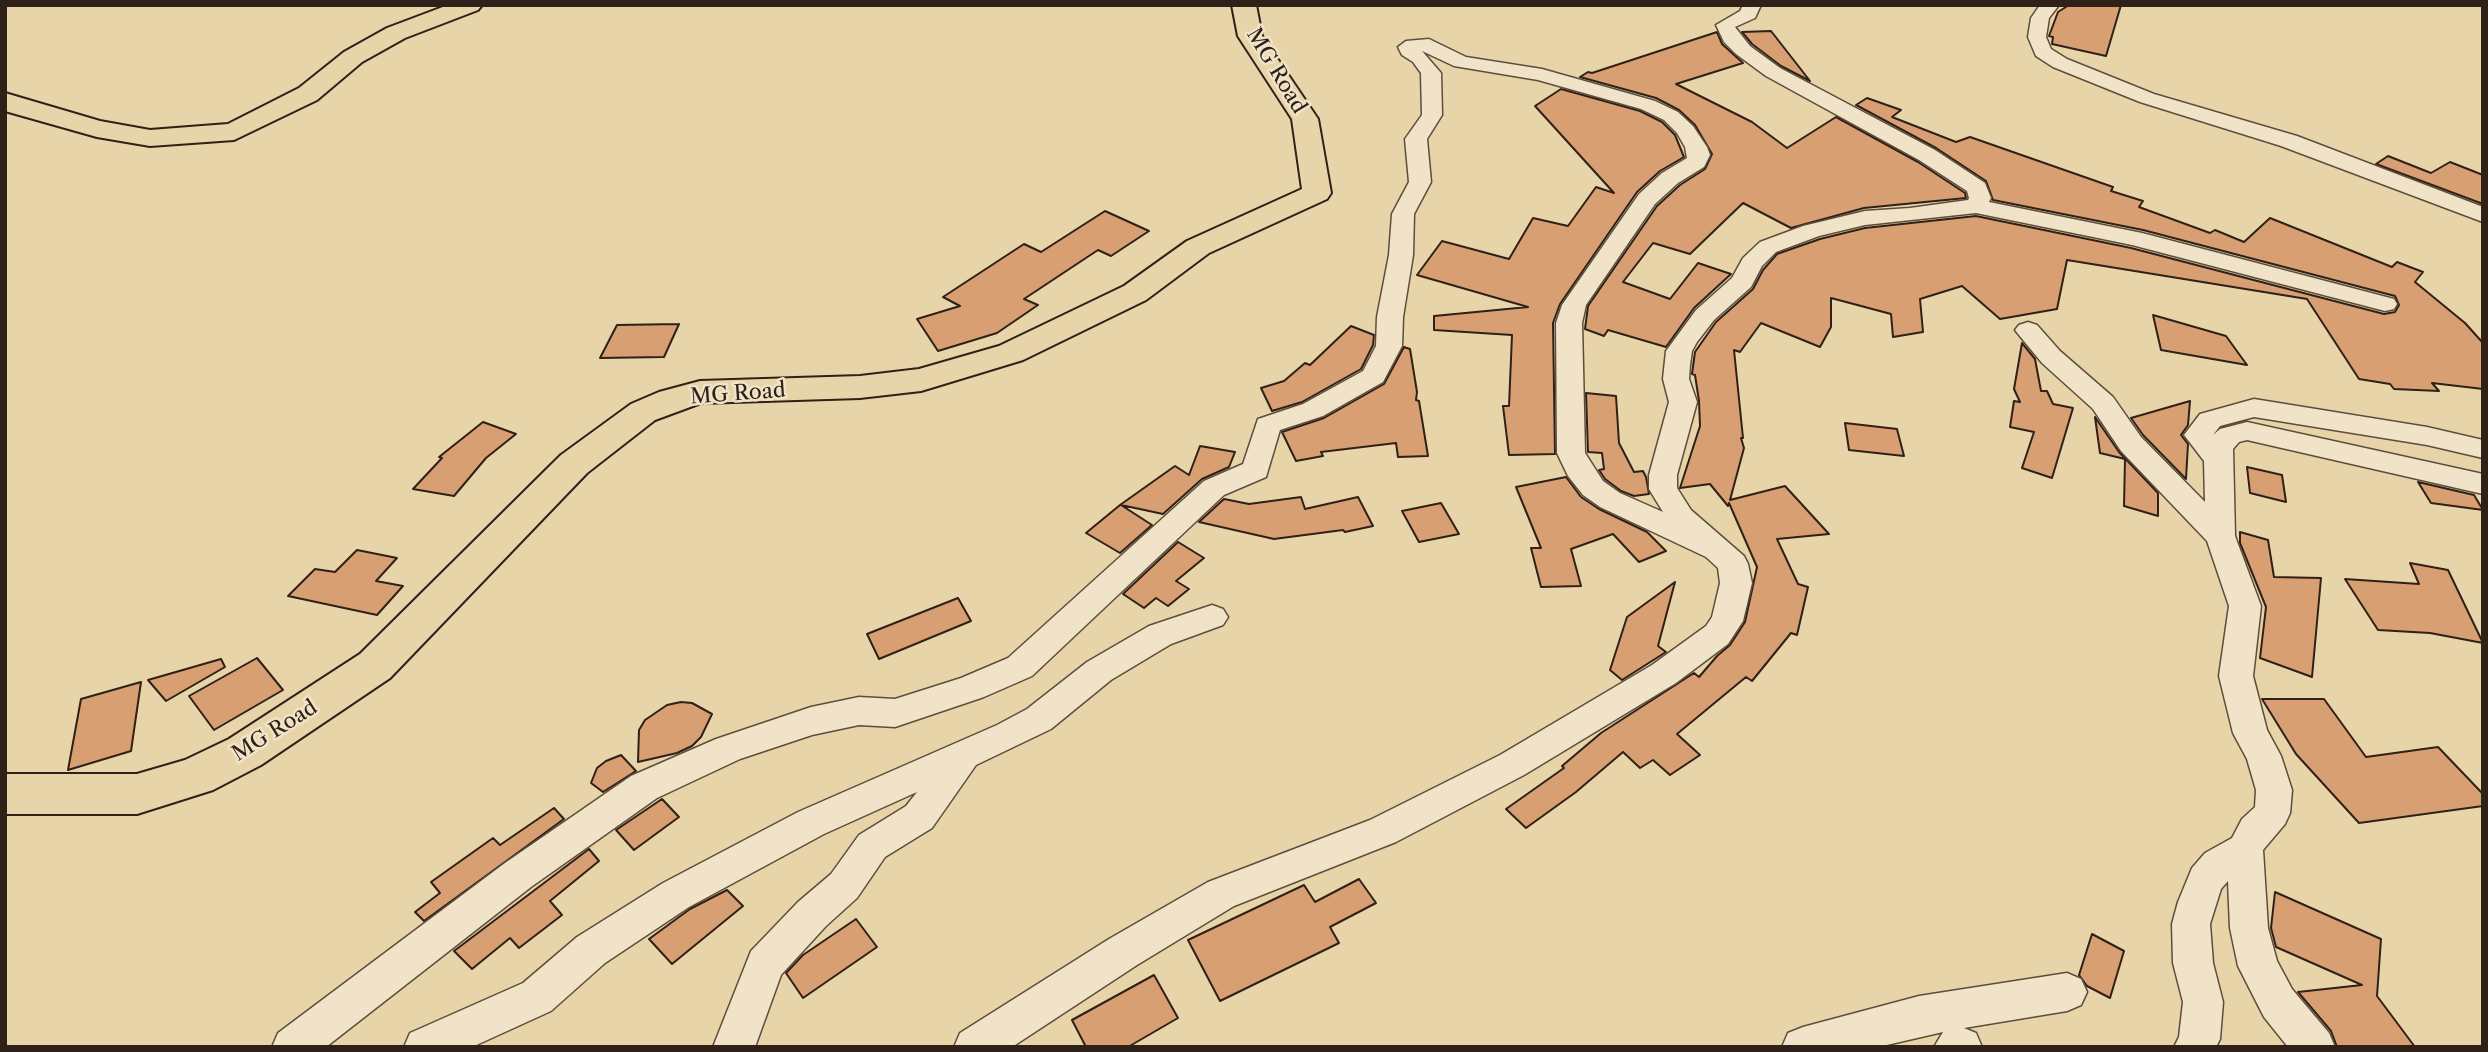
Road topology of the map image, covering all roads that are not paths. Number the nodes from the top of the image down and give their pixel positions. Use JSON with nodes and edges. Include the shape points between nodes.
{"nodes":[{"id":1,"x":470,"y":5,"type":"edge"},
{"id":2,"x":1244,"y":5,"type":"edge"},
{"id":3,"x":1752,"y":5,"type":"edge"},
{"id":4,"x":2050,"y":5,"type":"edge"},
{"id":5,"x":1721,"y":15,"type":"edge"},
{"id":6,"x":5,"y":101,"type":"edge"},
{"id":7,"x":1976,"y":206,"type":"junction"},
{"id":8,"x":2483,"y":215,"type":"edge"},
{"id":9,"x":2385,"y":304,"type":"dead end"},
{"id":10,"x":2028,"y":330,"type":"dead end"},
{"id":11,"x":2483,"y":449,"type":"edge"},
{"id":12,"x":2218,"y":459,"type":"junction"},
{"id":13,"x":2483,"y":484,"type":"edge"},
{"id":14,"x":2220,"y":536,"type":"junction"},
{"id":15,"x":1720,"y":551,"type":"junction"},
{"id":16,"x":1212,"y":617,"type":"dead end"},
{"id":17,"x":964,"y":755,"type":"junction"},
{"id":18,"x":5,"y":794,"type":"edge"},
{"id":19,"x":2245,"y":849,"type":"junction"},
{"id":20,"x":2067,"y":992,"type":"dead end"},
{"id":21,"x":293,"y":1047,"type":"edge"},
{"id":22,"x":425,"y":1047,"type":"edge"},
{"id":23,"x":734,"y":1047,"type":"edge"},
{"id":24,"x":975,"y":1047,"type":"edge"},
{"id":25,"x":1803,"y":1047,"type":"edge"},
{"id":26,"x":1955,"y":1047,"type":"edge"},
{"id":27,"x":1961,"y":1047,"type":"edge"},
{"id":28,"x":2195,"y":1047,"type":"edge"},
{"id":29,"x":2314,"y":1047,"type":"edge"}],
"edges":[{"from":1,"to":6,"type":"main road","via":[[396,33],[353,57],[308,94],[234,132],[150,138],[97,129]]},
{"from":2,"to":18,"type":"main road","name":"MG Road","via":[[1250,36],[1305,119],[1317,192],[1198,247],[1135,293],[1011,353],[922,380],[700,393],[643,412],[574,464],[375,666],[245,752],[197,776],[137,794]]},
{"from":3,"to":5,"type":"street","via":[[1748,14]]},
{"from":4,"to":8,"type":"street","via":[[2040,18],[2037,37],[2049,58],[2147,98],[2290,141]]},
{"from":5,"to":7,"type":"street","via":[[1731,38],[1773,72],[1963,177],[1977,188],[1980,198]]},
{"from":7,"to":9,"type":"street","via":[[2134,238]]},
{"from":7,"to":15,"type":"street","via":[[1865,218],[1768,247],[1751,263],[1742,282],[1686,339],[1676,372],[1683,402],[1662,475],[1663,489],[1681,517]]},
{"from":10,"to":14,"type":"street","via":[[2103,403],[2131,444]]},
{"from":11,"to":12,"type":"street","via":[[2254,408],[2210,420],[2198,435]]},
{"from":12,"to":13,"type":"street","via":[[2219,446],[2230,435],[2247,431]]},
{"from":12,"to":14,"type":"street"},
{"from":14,"to":19,"type":"street","via":[[2245,606],[2236,676],[2250,733],[2264,756],[2274,790],[2273,813],[2255,830]]},
{"from":15,"to":21,"type":"street","via":[[1610,500],[1593,488],[1571,453],[1569,323],[1574,305],[1647,199],[1696,162],[1699,155],[1686,130],[1648,105],[1542,75],[1461,62],[1429,45],[1413,45],[1409,51],[1431,73],[1432,115],[1416,139],[1420,182],[1403,214],[1388,346],[1374,376],[1313,410],[1268,425],[1256,470],[1214,488],[1020,667],[895,713],[859,712],[811,721],[728,749],[644,786],[518,875]]},
{"from":15,"to":24,"type":"street","via":[[1733,564],[1736,583],[1727,621],[1717,635],[1664,674],[1512,765],[1383,831],[1221,894]]},
{"from":16,"to":17,"type":"street","via":[[1160,635],[1099,671],[1039,719]]},
{"from":17,"to":22,"type":"street","via":[[811,823],[676,895],[591,950],[537,997]]},
{"from":17,"to":23,"type":"street","via":[[919,817],[872,846],[844,886],[765,964]]},
{"from":19,"to":28,"type":"street","via":[[2218,865],[2205,880],[2191,924],[2193,963],[2203,1002]]},
{"from":19,"to":29,"type":"street","via":[[2249,928],[2258,966],[2278,1003]]},
{"from":20,"to":25,"type":"street","via":[[1919,1016]]},
{"from":26,"to":27,"type":"street"}]}
